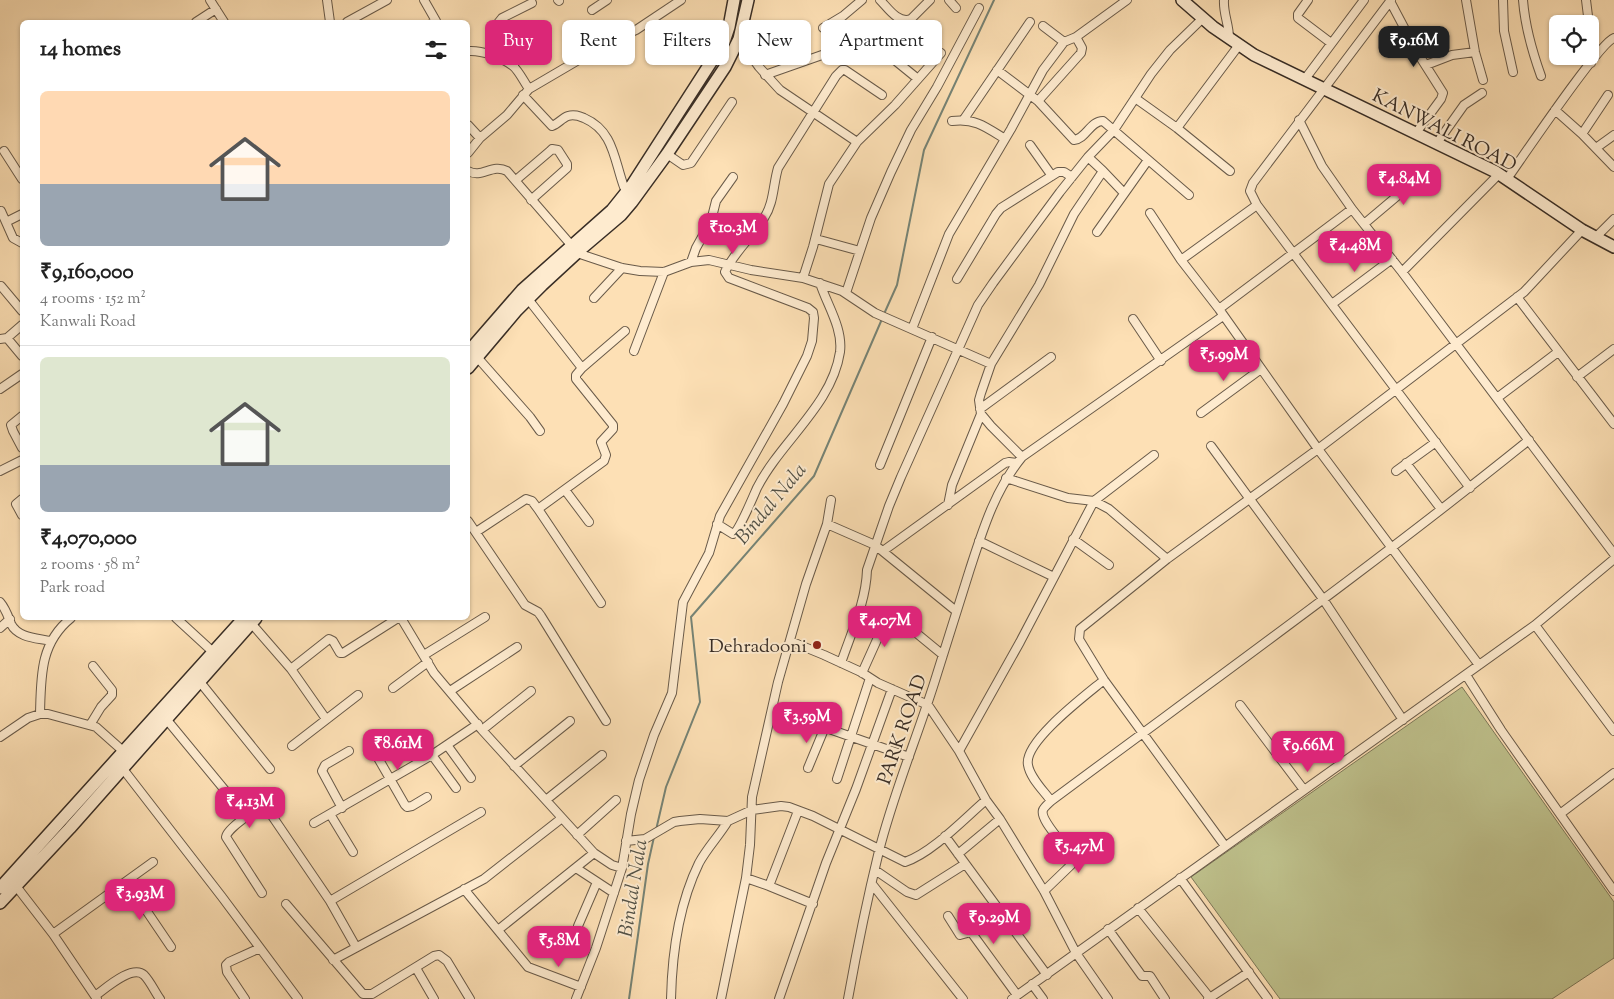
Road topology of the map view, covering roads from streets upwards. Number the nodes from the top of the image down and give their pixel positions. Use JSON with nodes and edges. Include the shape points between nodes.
{"nodes":[{"id":1,"x":210,"y":0,"type":"edge"},
{"id":2,"x":327,"y":0,"type":"edge"},
{"id":3,"x":387,"y":0,"type":"edge"},
{"id":4,"x":424,"y":0,"type":"edge"},
{"id":5,"x":607,"y":0,"type":"edge"},
{"id":6,"x":681,"y":0,"type":"edge"},
{"id":7,"x":729,"y":0,"type":"edge"},
{"id":8,"x":734,"y":0,"type":"edge"},
{"id":9,"x":740,"y":0,"type":"edge"},
{"id":10,"x":748,"y":0,"type":"edge"},
{"id":11,"x":862,"y":0,"type":"edge"},
{"id":12,"x":880,"y":0,"type":"edge"},
{"id":13,"x":930,"y":0,"type":"edge"},
{"id":14,"x":949,"y":0,"type":"edge"},
{"id":15,"x":1127,"y":0,"type":"edge"},
{"id":16,"x":1182,"y":0,"type":"edge"},
{"id":17,"x":1224,"y":0,"type":"edge"},
{"id":18,"x":1308,"y":0,"type":"edge"},
{"id":19,"x":1364,"y":0,"type":"edge"},
{"id":20,"x":1390,"y":0,"type":"edge"},
{"id":21,"x":1466,"y":0,"type":"edge"},
{"id":22,"x":1503,"y":0,"type":"edge"},
{"id":23,"x":1523,"y":0,"type":"edge"},
{"id":24,"x":1586,"y":0,"type":"edge"},
{"id":25,"x":532,"y":3,"type":"dead end"},
{"id":26,"x":956,"y":8,"type":"dead end"},
{"id":27,"x":979,"y":8,"type":"dead end"},
{"id":28,"x":216,"y":9,"type":"junction"},
{"id":29,"x":592,"y":10,"type":"dead end"},
{"id":30,"x":1588,"y":15,"type":"edge"},
{"id":31,"x":1203,"y":18,"type":"junction"},
{"id":32,"x":199,"y":20,"type":"edge"},
{"id":33,"x":223,"y":20,"type":"edge"},
{"id":34,"x":330,"y":20,"type":"edge"},
{"id":35,"x":351,"y":20,"type":"edge"},
{"id":36,"x":435,"y":20,"type":"edge"},
{"id":37,"x":744,"y":20,"type":"edge"},
{"id":38,"x":836,"y":20,"type":"edge"},
{"id":39,"x":1030,"y":22,"type":"dead end"},
{"id":40,"x":1043,"y":26,"type":"dead end"},
{"id":41,"x":1076,"y":37,"type":"junction"},
{"id":42,"x":1229,"y":38,"type":"junction"},
{"id":43,"x":1614,"y":38,"type":"edge"},
{"id":44,"x":739,"y":40,"type":"edge"},
{"id":45,"x":1064,"y":42,"type":"junction"},
{"id":46,"x":1331,"y":43,"type":"junction"},
{"id":47,"x":1239,"y":46,"type":"junction"},
{"id":48,"x":470,"y":51,"type":"edge"},
{"id":49,"x":1475,"y":52,"type":"junction"},
{"id":50,"x":1599,"y":52,"type":"edge"},
{"id":51,"x":821,"y":54,"type":"edge"},
{"id":52,"x":758,"y":65,"type":"edge"},
{"id":53,"x":901,"y":65,"type":"edge"},
{"id":54,"x":930,"y":65,"type":"edge"},
{"id":55,"x":1590,"y":65,"type":"edge"},
{"id":56,"x":514,"y":66,"type":"junction"},
{"id":57,"x":1426,"y":66,"type":"junction"},
{"id":58,"x":997,"y":70,"type":"junction"},
{"id":59,"x":1512,"y":72,"type":"dead end"},
{"id":60,"x":765,"y":75,"type":"junction"},
{"id":61,"x":1540,"y":76,"type":"dead end"},
{"id":62,"x":918,"y":79,"type":"junction"},
{"id":63,"x":1304,"y":79,"type":"junction"},
{"id":64,"x":1483,"y":80,"type":"dead end"},
{"id":65,"x":1323,"y":88,"type":"junction"},
{"id":66,"x":526,"y":92,"type":"junction"},
{"id":67,"x":1029,"y":93,"type":"junction"},
{"id":68,"x":1482,"y":93,"type":"dead end"},
{"id":69,"x":882,"y":94,"type":"dead end"},
{"id":70,"x":1608,"y":95,"type":"dead end"},
{"id":71,"x":1135,"y":98,"type":"junction"},
{"id":72,"x":1038,"y":101,"type":"junction"},
{"id":73,"x":732,"y":102,"type":"dead end"},
{"id":74,"x":1556,"y":110,"type":"junction"},
{"id":75,"x":813,"y":113,"type":"junction"},
{"id":76,"x":964,"y":120,"type":"junction"},
{"id":77,"x":1299,"y":120,"type":"junction"},
{"id":78,"x":952,"y":121,"type":"dead end"},
{"id":79,"x":470,"y":127,"type":"edge"},
{"id":80,"x":1177,"y":128,"type":"junction"},
{"id":81,"x":1114,"y":130,"type":"junction"},
{"id":82,"x":1416,"y":133,"type":"junction"},
{"id":83,"x":1582,"y":134,"type":"junction"},
{"id":84,"x":1614,"y":135,"type":"edge"},
{"id":85,"x":480,"y":138,"type":"junction"},
{"id":86,"x":1005,"y":139,"type":"junction"},
{"id":87,"x":858,"y":142,"type":"junction"},
{"id":88,"x":1437,"y":143,"type":"junction"},
{"id":89,"x":1030,"y":146,"type":"dead end"},
{"id":90,"x":1596,"y":148,"type":"junction"},
{"id":91,"x":1,"y":149,"type":"edge"},
{"id":92,"x":470,"y":150,"type":"edge"},
{"id":93,"x":667,"y":154,"type":"junction"},
{"id":94,"x":1088,"y":157,"type":"junction"},
{"id":95,"x":1148,"y":160,"type":"junction"},
{"id":96,"x":1614,"y":167,"type":"edge"},
{"id":97,"x":1428,"y":170,"type":"dead end"},
{"id":98,"x":1103,"y":171,"type":"junction"},
{"id":99,"x":1230,"y":171,"type":"dead end"},
{"id":100,"x":470,"y":172,"type":"edge"},
{"id":101,"x":20,"y":176,"type":"edge"},
{"id":102,"x":1052,"y":176,"type":"junction"},
{"id":103,"x":1503,"y":176,"type":"junction"},
{"id":104,"x":733,"y":177,"type":"dead end"},
{"id":105,"x":1072,"y":177,"type":"junction"},
{"id":106,"x":516,"y":180,"type":"junction"},
{"id":107,"x":624,"y":187,"type":"junction"},
{"id":108,"x":1124,"y":193,"type":"junction"},
{"id":109,"x":1189,"y":195,"type":"dead end"},
{"id":110,"x":531,"y":200,"type":"junction"},
{"id":111,"x":1257,"y":205,"type":"junction"},
{"id":112,"x":1352,"y":209,"type":"junction"},
{"id":113,"x":1,"y":211,"type":"dead end"},
{"id":114,"x":1150,"y":212,"type":"dead end"},
{"id":115,"x":20,"y":215,"type":"edge"},
{"id":116,"x":612,"y":216,"type":"junction"},
{"id":117,"x":1614,"y":219,"type":"edge"},
{"id":118,"x":6,"y":222,"type":"junction"},
{"id":119,"x":1364,"y":224,"type":"junction"},
{"id":120,"x":1582,"y":230,"type":"junction"},
{"id":121,"x":1097,"y":232,"type":"dead end"},
{"id":122,"x":1596,"y":237,"type":"junction"},
{"id":123,"x":816,"y":239,"type":"junction"},
{"id":124,"x":20,"y":242,"type":"edge"},
{"id":125,"x":1614,"y":247,"type":"edge"},
{"id":126,"x":574,"y":249,"type":"junction"},
{"id":127,"x":860,"y":251,"type":"junction"},
{"id":128,"x":1293,"y":253,"type":"junction"},
{"id":129,"x":1392,"y":259,"type":"junction"},
{"id":130,"x":1181,"y":260,"type":"junction"},
{"id":131,"x":691,"y":262,"type":"junction"},
{"id":132,"x":729,"y":266,"type":"junction"},
{"id":133,"x":622,"y":268,"type":"junction"},
{"id":134,"x":664,"y":272,"type":"junction"},
{"id":135,"x":1402,"y":272,"type":"junction"},
{"id":136,"x":803,"y":278,"type":"junction"},
{"id":137,"x":957,"y":280,"type":"dead end"},
{"id":138,"x":820,"y":283,"type":"junction"},
{"id":139,"x":1,"y":286,"type":"edge"},
{"id":140,"x":846,"y":293,"type":"junction"},
{"id":141,"x":1517,"y":297,"type":"junction"},
{"id":142,"x":594,"y":298,"type":"dead end"},
{"id":143,"x":528,"y":299,"type":"junction"},
{"id":144,"x":1332,"y":304,"type":"junction"},
{"id":145,"x":1219,"y":309,"type":"junction"},
{"id":146,"x":20,"y":310,"type":"edge"},
{"id":147,"x":1224,"y":316,"type":"junction"},
{"id":148,"x":1132,"y":319,"type":"dead end"},
{"id":149,"x":20,"y":326,"type":"edge"},
{"id":150,"x":912,"y":328,"type":"junction"},
{"id":151,"x":625,"y":331,"type":"dead end"},
{"id":152,"x":932,"y":337,"type":"junction"},
{"id":153,"x":3,"y":338,"type":"edge"},
{"id":154,"x":1454,"y":344,"type":"junction"},
{"id":155,"x":958,"y":348,"type":"junction"},
{"id":156,"x":1614,"y":349,"type":"edge"},
{"id":157,"x":634,"y":351,"type":"dead end"},
{"id":158,"x":1558,"y":352,"type":"junction"},
{"id":159,"x":20,"y":354,"type":"edge"},
{"id":160,"x":472,"y":354,"type":"edge"},
{"id":161,"x":1050,"y":357,"type":"dead end"},
{"id":162,"x":1161,"y":361,"type":"junction"},
{"id":163,"x":991,"y":364,"type":"junction"},
{"id":164,"x":582,"y":368,"type":"junction"},
{"id":165,"x":1261,"y":369,"type":"junction"},
{"id":166,"x":20,"y":375,"type":"edge"},
{"id":167,"x":1577,"y":377,"type":"junction"},
{"id":168,"x":0,"y":389,"type":"edge"},
{"id":169,"x":1397,"y":389,"type":"junction"},
{"id":170,"x":1496,"y":398,"type":"junction"},
{"id":171,"x":981,"y":411,"type":"junction"},
{"id":172,"x":1201,"y":413,"type":"dead end"},
{"id":173,"x":20,"y":418,"type":"edge"},
{"id":174,"x":1614,"y":424,"type":"edge"},
{"id":175,"x":540,"y":431,"type":"dead end"},
{"id":176,"x":1529,"y":440,"type":"junction"},
{"id":177,"x":1436,"y":442,"type":"junction"},
{"id":178,"x":20,"y":444,"type":"edge"},
{"id":179,"x":1211,"y":446,"type":"dead end"},
{"id":180,"x":1318,"y":449,"type":"junction"},
{"id":181,"x":1154,"y":455,"type":"dead end"},
{"id":182,"x":1020,"y":460,"type":"junction"},
{"id":183,"x":20,"y":461,"type":"edge"},
{"id":184,"x":1406,"y":463,"type":"junction"},
{"id":185,"x":880,"y":465,"type":"dead end"},
{"id":186,"x":0,"y":471,"type":"edge"},
{"id":187,"x":1396,"y":471,"type":"dead end"},
{"id":188,"x":1006,"y":478,"type":"junction"},
{"id":189,"x":1470,"y":488,"type":"junction"},
{"id":190,"x":565,"y":490,"type":"junction"},
{"id":191,"x":1250,"y":499,"type":"junction"},
{"id":192,"x":20,"y":500,"type":"edge"},
{"id":193,"x":831,"y":500,"type":"dead end"},
{"id":194,"x":1094,"y":501,"type":"junction"},
{"id":195,"x":948,"y":505,"type":"junction"},
{"id":196,"x":538,"y":509,"type":"junction"},
{"id":197,"x":1442,"y":509,"type":"junction"},
{"id":198,"x":20,"y":511,"type":"edge"},
{"id":199,"x":589,"y":522,"type":"dead end"},
{"id":200,"x":470,"y":524,"type":"edge"},
{"id":201,"x":717,"y":524,"type":"junction"},
{"id":202,"x":827,"y":524,"type":"junction"},
{"id":203,"x":476,"y":532,"type":"junction"},
{"id":204,"x":1074,"y":539,"type":"junction"},
{"id":205,"x":979,"y":541,"type":"junction"},
{"id":206,"x":875,"y":545,"type":"junction"},
{"id":207,"x":1392,"y":547,"type":"junction"},
{"id":208,"x":883,"y":551,"type":"junction"},
{"id":209,"x":1614,"y":554,"type":"edge"},
{"id":210,"x":1167,"y":559,"type":"junction"},
{"id":211,"x":1614,"y":559,"type":"edge"},
{"id":212,"x":1109,"y":565,"type":"dead end"},
{"id":213,"x":1054,"y":577,"type":"junction"},
{"id":214,"x":1322,"y":598,"type":"junction"},
{"id":215,"x":0,"y":602,"type":"edge"},
{"id":216,"x":601,"y":603,"type":"dead end"},
{"id":217,"x":956,"y":612,"type":"junction"},
{"id":218,"x":485,"y":617,"type":"dead end"},
{"id":219,"x":10,"y":619,"type":"junction"},
{"id":220,"x":68,"y":620,"type":"edge"},
{"id":221,"x":178,"y":620,"type":"edge"},
{"id":222,"x":249,"y":620,"type":"edge"},
{"id":223,"x":249,"y":620,"type":"edge"},
{"id":224,"x":251,"y":620,"type":"edge"},
{"id":225,"x":395,"y":620,"type":"edge"},
{"id":226,"x":402,"y":620,"type":"edge"},
{"id":227,"x":1535,"y":625,"type":"junction"},
{"id":228,"x":0,"y":628,"type":"edge"},
{"id":229,"x":50,"y":641,"type":"junction"},
{"id":230,"x":790,"y":641,"type":"junction"},
{"id":231,"x":517,"y":646,"type":"dead end"},
{"id":232,"x":212,"y":652,"type":"junction"},
{"id":233,"x":943,"y":655,"type":"junction"},
{"id":234,"x":426,"y":659,"type":"junction"},
{"id":235,"x":841,"y":663,"type":"junction"},
{"id":236,"x":1479,"y":665,"type":"junction"},
{"id":237,"x":93,"y":666,"type":"dead end"},
{"id":238,"x":291,"y":669,"type":"junction"},
{"id":239,"x":862,"y":673,"type":"junction"},
{"id":240,"x":1466,"y":675,"type":"junction"},
{"id":241,"x":870,"y":678,"type":"junction"},
{"id":242,"x":1104,"y":680,"type":"junction"},
{"id":243,"x":200,"y":682,"type":"junction"},
{"id":244,"x":393,"y":688,"type":"dead end"},
{"id":245,"x":892,"y":689,"type":"junction"},
{"id":246,"x":531,"y":691,"type":"dead end"},
{"id":247,"x":450,"y":692,"type":"junction"},
{"id":248,"x":358,"y":695,"type":"dead end"},
{"id":249,"x":928,"y":705,"type":"junction"},
{"id":250,"x":1240,"y":705,"type":"dead end"},
{"id":251,"x":772,"y":709,"type":"junction"},
{"id":252,"x":40,"y":714,"type":"junction"},
{"id":253,"x":326,"y":719,"type":"junction"},
{"id":254,"x":167,"y":720,"type":"junction"},
{"id":255,"x":1403,"y":720,"type":"junction"},
{"id":256,"x":570,"y":721,"type":"dead end"},
{"id":257,"x":606,"y":721,"type":"dead end"},
{"id":258,"x":90,"y":724,"type":"junction"},
{"id":259,"x":480,"y":727,"type":"junction"},
{"id":260,"x":826,"y":727,"type":"junction"},
{"id":261,"x":1614,"y":731,"type":"edge"},
{"id":262,"x":1142,"y":733,"type":"junction"},
{"id":263,"x":851,"y":736,"type":"junction"},
{"id":264,"x":0,"y":737,"type":"edge"},
{"id":265,"x":370,"y":744,"type":"dead end"},
{"id":266,"x":872,"y":744,"type":"junction"},
{"id":267,"x":447,"y":745,"type":"junction"},
{"id":268,"x":292,"y":746,"type":"dead end"},
{"id":269,"x":959,"y":750,"type":"junction"},
{"id":270,"x":123,"y":751,"type":"junction"},
{"id":271,"x":350,"y":751,"type":"dead end"},
{"id":272,"x":602,"y":754,"type":"dead end"},
{"id":273,"x":432,"y":755,"type":"junction"},
{"id":274,"x":909,"y":756,"type":"junction"},
{"id":275,"x":514,"y":766,"type":"junction"},
{"id":276,"x":808,"y":768,"type":"dead end"},
{"id":277,"x":123,"y":769,"type":"junction"},
{"id":278,"x":270,"y":769,"type":"dead end"},
{"id":279,"x":1614,"y":773,"type":"edge"},
{"id":280,"x":471,"y":778,"type":"dead end"},
{"id":281,"x":837,"y":779,"type":"dead end"},
{"id":282,"x":390,"y":780,"type":"junction"},
{"id":283,"x":456,"y":788,"type":"dead end"},
{"id":284,"x":1304,"y":790,"type":"junction"},
{"id":285,"x":427,"y":797,"type":"dead end"},
{"id":286,"x":546,"y":800,"type":"junction"},
{"id":287,"x":616,"y":800,"type":"dead end"},
{"id":288,"x":986,"y":800,"type":"junction"},
{"id":289,"x":1051,"y":801,"type":"junction"},
{"id":290,"x":342,"y":808,"type":"junction"},
{"id":291,"x":752,"y":810,"type":"junction"},
{"id":292,"x":798,"y":811,"type":"junction"},
{"id":293,"x":481,"y":812,"type":"dead end"},
{"id":294,"x":330,"y":814,"type":"junction"},
{"id":295,"x":1560,"y":814,"type":"junction"},
{"id":296,"x":247,"y":817,"type":"junction"},
{"id":297,"x":562,"y":818,"type":"junction"},
{"id":298,"x":1000,"y":818,"type":"junction"},
{"id":299,"x":728,"y":821,"type":"junction"},
{"id":300,"x":314,"y":823,"type":"dead end"},
{"id":301,"x":840,"y":830,"type":"junction"},
{"id":302,"x":577,"y":835,"type":"junction"},
{"id":303,"x":945,"y":836,"type":"junction"},
{"id":304,"x":626,"y":841,"type":"junction"},
{"id":305,"x":1225,"y":846,"type":"junction"},
{"id":306,"x":879,"y":850,"type":"junction"},
{"id":307,"x":353,"y":852,"type":"dead end"},
{"id":308,"x":594,"y":853,"type":"junction"},
{"id":309,"x":958,"y":854,"type":"junction"},
{"id":310,"x":153,"y":862,"type":"dead end"},
{"id":311,"x":965,"y":864,"type":"junction"},
{"id":312,"x":576,"y":868,"type":"junction"},
{"id":313,"x":622,"y":868,"type":"junction"},
{"id":314,"x":875,"y":870,"type":"junction"},
{"id":315,"x":746,"y":878,"type":"junction"},
{"id":316,"x":1180,"y":878,"type":"junction"},
{"id":317,"x":127,"y":882,"type":"junction"},
{"id":318,"x":597,"y":882,"type":"junction"},
{"id":319,"x":872,"y":884,"type":"junction"},
{"id":320,"x":16,"y":886,"type":"junction"},
{"id":321,"x":768,"y":886,"type":"junction"},
{"id":322,"x":0,"y":888,"type":"edge"},
{"id":323,"x":464,"y":889,"type":"junction"},
{"id":324,"x":1044,"y":891,"type":"junction"},
{"id":325,"x":1614,"y":891,"type":"edge"},
{"id":326,"x":262,"y":892,"type":"dead end"},
{"id":327,"x":614,"y":893,"type":"junction"},
{"id":328,"x":330,"y":900,"type":"junction"},
{"id":329,"x":0,"y":903,"type":"edge"},
{"id":330,"x":286,"y":904,"type":"dead end"},
{"id":331,"x":813,"y":904,"type":"junction"},
{"id":332,"x":1138,"y":908,"type":"junction"},
{"id":333,"x":948,"y":916,"type":"dead end"},
{"id":334,"x":578,"y":926,"type":"dead end"},
{"id":335,"x":1108,"y":929,"type":"junction"},
{"id":336,"x":498,"y":930,"type":"junction"},
{"id":337,"x":53,"y":934,"type":"junction"},
{"id":338,"x":171,"y":947,"type":"dead end"},
{"id":339,"x":356,"y":947,"type":"junction"},
{"id":340,"x":260,"y":948,"type":"junction"},
{"id":341,"x":1076,"y":953,"type":"junction"},
{"id":342,"x":333,"y":960,"type":"junction"},
{"id":343,"x":416,"y":968,"type":"junction"},
{"id":344,"x":1248,"y":972,"type":"junction"},
{"id":345,"x":1047,"y":975,"type":"junction"},
{"id":346,"x":1032,"y":984,"type":"junction"},
{"id":347,"x":581,"y":987,"type":"junction"},
{"id":348,"x":1015,"y":997,"type":"edge"},
{"id":349,"x":96,"y":998,"type":"edge"},
{"id":350,"x":160,"y":999,"type":"edge"},
{"id":351,"x":245,"y":999,"type":"edge"},
{"id":352,"x":298,"y":999,"type":"edge"},
{"id":353,"x":434,"y":999,"type":"edge"},
{"id":354,"x":470,"y":999,"type":"edge"},
{"id":355,"x":576,"y":999,"type":"edge"},
{"id":356,"x":671,"y":999,"type":"edge"},
{"id":357,"x":721,"y":999,"type":"edge"},
{"id":358,"x":779,"y":999,"type":"edge"},
{"id":359,"x":848,"y":999,"type":"edge"},
{"id":360,"x":963,"y":999,"type":"edge"},
{"id":361,"x":1043,"y":999,"type":"edge"},
{"id":362,"x":1108,"y":999,"type":"edge"},
{"id":363,"x":1165,"y":999,"type":"edge"},
{"id":364,"x":1209,"y":999,"type":"edge"},
{"id":365,"x":1268,"y":999,"type":"edge"}],
"edges":[{"from":1,"to":28,"type":"street"},
{"from":2,"to":34,"type":"street"},
{"from":3,"to":35,"type":"street"},
{"from":4,"to":36,"type":"street"},
{"from":5,"to":29,"type":"street"},
{"from":6,"to":66,"type":"street","via":[[636,30],[595,50]]},
{"from":7,"to":107,"type":"street","via":[[725,23],[710,55]]},
{"from":8,"to":116,"type":"street","via":[[724,42]]},
{"from":9,"to":116,"type":"street","via":[[734,33],[726,52]]},
{"from":10,"to":37,"type":"street"},
{"from":11,"to":38,"type":"street"},
{"from":12,"to":13,"type":"street","via":[[899,19],[906,21]]},
{"from":14,"to":26,"type":"street"},
{"from":15,"to":41,"type":"street"},
{"from":16,"to":31,"type":"street","name":"KANWALI ROAD"},
{"from":17,"to":42,"type":"street"},
{"from":18,"to":46,"type":"street","via":[[1298,18]]},
{"from":19,"to":46,"type":"street"},
{"from":20,"to":57,"type":"street"},
{"from":20,"to":65,"type":"street"},
{"from":21,"to":49,"type":"street"},
{"from":22,"to":59,"type":"street","via":[[1504,31]]},
{"from":23,"to":61,"type":"street","via":[[1528,34]]},
{"from":24,"to":30,"type":"street"},
{"from":25,"to":56,"type":"street","via":[[498,23]]},
{"from":27,"to":127,"type":"street","via":[[911,130],[871,218]]},
{"from":28,"to":32,"type":"street"},
{"from":28,"to":33,"type":"street"},
{"from":31,"to":42,"type":"street","name":"KANWALI ROAD"},
{"from":31,"to":71,"type":"street","via":[[1170,50]]},
{"from":39,"to":58,"type":"street"},
{"from":40,"to":45,"type":"street"},
{"from":41,"to":45,"type":"street"},
{"from":41,"to":72,"type":"street","via":[[1081,53]]},
{"from":42,"to":47,"type":"street","name":"KANWALI ROAD"},
{"from":43,"to":50,"type":"street","via":[[1608,40]]},
{"from":44,"to":93,"type":"street","via":[[725,67]]},
{"from":45,"to":67,"type":"street"},
{"from":46,"to":63,"type":"street"},
{"from":47,"to":63,"type":"street","name":"KANWALI ROAD"},
{"from":47,"to":80,"type":"street"},
{"from":48,"to":56,"type":"street","via":[[489,54]]},
{"from":49,"to":57,"type":"street","via":[[1452,55]]},
{"from":49,"to":64,"type":"street"},
{"from":51,"to":60,"type":"street"},
{"from":52,"to":60,"type":"street"},
{"from":53,"to":62,"type":"street"},
{"from":54,"to":62,"type":"street"},
{"from":55,"to":74,"type":"street"},
{"from":56,"to":66,"type":"street"},
{"from":57,"to":82,"type":"street","via":[[1443,96]]},
{"from":58,"to":67,"type":"street"},
{"from":58,"to":76,"type":"street"},
{"from":60,"to":75,"type":"street"},
{"from":62,"to":87,"type":"street"},
{"from":63,"to":65,"type":"street","name":"KANWALI ROAD"},
{"from":65,"to":77,"type":"street"},
{"from":65,"to":82,"type":"street","name":"KANWALI ROAD"},
{"from":66,"to":85,"type":"street"},
{"from":66,"to":107,"type":"street","via":[[552,126],[574,115],[594,122],[611,145]]},
{"from":67,"to":72,"type":"street"},
{"from":67,"to":86,"type":"street"},
{"from":68,"to":88,"type":"street","via":[[1464,105]]},
{"from":69,"to":75,"type":"street","via":[[842,70]]},
{"from":70,"to":83,"type":"street"},
{"from":71,"to":80,"type":"street"},
{"from":71,"to":81,"type":"street"},
{"from":72,"to":81,"type":"street","via":[[1074,140],[1101,120]]},
{"from":73,"to":93,"type":"street","via":[[691,163],[683,165]]},
{"from":74,"to":83,"type":"street"},
{"from":74,"to":103,"type":"street"},
{"from":75,"to":87,"type":"street"},
{"from":75,"to":132,"type":"street","via":[[778,168],[765,217]]},
{"from":76,"to":78,"type":"street"},
{"from":76,"to":86,"type":"street","via":[[975,122]]},
{"from":77,"to":111,"type":"street","via":[[1250,187]]},
{"from":77,"to":112,"type":"street","via":[[1322,166]]},
{"from":79,"to":85,"type":"street"},
{"from":80,"to":99,"type":"street"},
{"from":81,"to":94,"type":"street"},
{"from":81,"to":95,"type":"street"},
{"from":82,"to":88,"type":"street","name":"KANWALI ROAD"},
{"from":83,"to":90,"type":"street"},
{"from":84,"to":90,"type":"street"},
{"from":85,"to":92,"type":"street"},
{"from":86,"to":150,"type":"street","via":[[949,234]]},
{"from":87,"to":123,"type":"street","via":[[829,184]]},
{"from":88,"to":103,"type":"street","name":"KANWALI ROAD"},
{"from":89,"to":102,"type":"street"},
{"from":90,"to":96,"type":"street"},
{"from":91,"to":101,"type":"street"},
{"from":93,"to":116,"type":"street","via":[[622,216]]},
{"from":94,"to":98,"type":"street"},
{"from":94,"to":105,"type":"street"},
{"from":95,"to":108,"type":"street"},
{"from":95,"to":109,"type":"street"},
{"from":97,"to":119,"type":"street"},
{"from":98,"to":108,"type":"street"},
{"from":98,"to":163,"type":"street","via":[[1074,214],[1039,284]]},
{"from":100,"to":106,"type":"street","via":[[476,174],[501,168]]},
{"from":102,"to":105,"type":"street","via":[[1060,171]]},
{"from":102,"to":137,"type":"street","via":[[996,214]]},
{"from":103,"to":120,"type":"street","name":"KANWALI ROAD"},
{"from":103,"to":135,"type":"street"},
{"from":104,"to":131,"type":"street","via":[[716,201],[711,221]]},
{"from":105,"to":155,"type":"street","via":[[986,292]]},
{"from":106,"to":110,"type":"street"},
{"from":106,"to":110,"type":"street","via":[[552,149],[558,150],[568,164],[567,168]]},
{"from":107,"to":116,"type":"street","via":[[610,206]]},
{"from":108,"to":121,"type":"street"},
{"from":110,"to":126,"type":"street"},
{"from":111,"to":128,"type":"street"},
{"from":111,"to":130,"type":"street"},
{"from":112,"to":119,"type":"street"},
{"from":112,"to":128,"type":"street"},
{"from":113,"to":118,"type":"street"},
{"from":114,"to":130,"type":"street"},
{"from":115,"to":118,"type":"street"},
{"from":116,"to":126,"type":"street"},
{"from":117,"to":122,"type":"street"},
{"from":118,"to":124,"type":"street","via":[[13,238]]},
{"from":119,"to":129,"type":"street"},
{"from":120,"to":122,"type":"street","name":"KANWALI ROAD"},
{"from":120,"to":141,"type":"street"},
{"from":122,"to":125,"type":"street","name":"KANWALI ROAD"},
{"from":123,"to":127,"type":"street"},
{"from":123,"to":136,"type":"street"},
{"from":126,"to":133,"type":"street"},
{"from":126,"to":143,"type":"street"},
{"from":126,"to":160,"type":"street","via":[[522,290]]},
{"from":127,"to":140,"type":"street"},
{"from":128,"to":144,"type":"street"},
{"from":128,"to":145,"type":"street"},
{"from":129,"to":135,"type":"street"},
{"from":129,"to":144,"type":"street"},
{"from":130,"to":145,"type":"street"},
{"from":131,"to":132,"type":"street","via":[[709,260]]},
{"from":131,"to":134,"type":"street"},
{"from":132,"to":136,"type":"street"},
{"from":132,"to":201,"type":"street","via":[[725,272],[729,278],[808,308],[813,312],[814,323],[812,340],[802,367]]},
{"from":133,"to":134,"type":"street"},
{"from":133,"to":142,"type":"street"},
{"from":134,"to":157,"type":"street"},
{"from":135,"to":154,"type":"street"},
{"from":136,"to":138,"type":"street"},
{"from":138,"to":140,"type":"street"},
{"from":138,"to":201,"type":"street","via":[[840,340],[837,366],[830,385],[764,474],[738,531],[733,534]]},
{"from":139,"to":146,"type":"street"},
{"from":140,"to":150,"type":"street","via":[[875,313]]},
{"from":141,"to":154,"type":"street"},
{"from":141,"to":158,"type":"street"},
{"from":143,"to":160,"type":"street"},
{"from":143,"to":164,"type":"street"},
{"from":144,"to":169,"type":"street"},
{"from":145,"to":147,"type":"street"},
{"from":147,"to":162,"type":"street","name":"PARK ROAD"},
{"from":147,"to":165,"type":"street"},
{"from":148,"to":162,"type":"street"},
{"from":149,"to":153,"type":"street"},
{"from":150,"to":152,"type":"street"},
{"from":151,"to":164,"type":"street"},
{"from":152,"to":155,"type":"street"},
{"from":152,"to":185,"type":"street"},
{"from":153,"to":159,"type":"street"},
{"from":154,"to":169,"type":"street"},
{"from":154,"to":170,"type":"street"},
{"from":155,"to":163,"type":"street"},
{"from":155,"to":206,"type":"street","via":[[900,477]]},
{"from":156,"to":167,"type":"street"},
{"from":158,"to":167,"type":"street"},
{"from":158,"to":170,"type":"street"},
{"from":160,"to":175,"type":"street"},
{"from":161,"to":171,"type":"street"},
{"from":162,"to":182,"type":"street","name":"PARK ROAD"},
{"from":163,"to":171,"type":"street","via":[[979,400]]},
{"from":164,"to":190,"type":"street","via":[[576,379],[613,429],[601,442],[606,455],[604,461]]},
{"from":165,"to":172,"type":"street"},
{"from":165,"to":180,"type":"street"},
{"from":166,"to":168,"type":"street"},
{"from":167,"to":174,"type":"street"},
{"from":169,"to":177,"type":"street"},
{"from":169,"to":180,"type":"street"},
{"from":170,"to":176,"type":"street"},
{"from":171,"to":182,"type":"street"},
{"from":171,"to":195,"type":"street","via":[[952,485]]},
{"from":173,"to":178,"type":"street","via":[[12,425]]},
{"from":176,"to":189,"type":"street"},
{"from":176,"to":209,"type":"street"},
{"from":177,"to":184,"type":"street"},
{"from":177,"to":189,"type":"street"},
{"from":179,"to":191,"type":"street"},
{"from":180,"to":191,"type":"street"},
{"from":180,"to":207,"type":"street"},
{"from":181,"to":194,"type":"street"},
{"from":182,"to":188,"type":"street","name":"PARK ROAD"},
{"from":182,"to":195,"type":"street","via":[[1005,463]]},
{"from":183,"to":186,"type":"street"},
{"from":184,"to":187,"type":"street"},
{"from":184,"to":197,"type":"street"},
{"from":188,"to":194,"type":"street","via":[[1068,498]]},
{"from":188,"to":205,"type":"street","name":"PARK ROAD","via":[[992,503]]},
{"from":189,"to":197,"type":"street"},
{"from":190,"to":196,"type":"street"},
{"from":190,"to":199,"type":"street"},
{"from":191,"to":210,"type":"street"},
{"from":191,"to":214,"type":"street"},
{"from":192,"to":198,"type":"street","via":[[16,503]]},
{"from":193,"to":202,"type":"street"},
{"from":194,"to":204,"type":"street"},
{"from":194,"to":210,"type":"street","via":[[1109,509]]},
{"from":195,"to":208,"type":"street"},
{"from":196,"to":203,"type":"street","via":[[526,499]]},
{"from":196,"to":216,"type":"street"},
{"from":197,"to":207,"type":"street"},
{"from":200,"to":203,"type":"street"},
{"from":201,"to":304,"type":"street","via":[[709,553],[683,602],[672,693],[639,780]]},
{"from":202,"to":206,"type":"street"},
{"from":202,"to":230,"type":"street"},
{"from":203,"to":257,"type":"street","via":[[525,605],[541,616]]},
{"from":204,"to":212,"type":"street"},
{"from":204,"to":213,"type":"street"},
{"from":205,"to":213,"type":"street"},
{"from":205,"to":217,"type":"street","name":"PARK ROAD"},
{"from":206,"to":208,"type":"street"},
{"from":206,"to":235,"type":"street","via":[[865,590]]},
{"from":207,"to":214,"type":"street"},
{"from":207,"to":236,"type":"street"},
{"from":208,"to":217,"type":"street"},
{"from":210,"to":242,"type":"street","via":[[1080,629],[1079,639]]},
{"from":211,"to":227,"type":"street"},
{"from":213,"to":269,"type":"street"},
{"from":214,"to":255,"type":"street"},
{"from":214,"to":262,"type":"street"},
{"from":215,"to":219,"type":"street"},
{"from":217,"to":233,"type":"street","name":"PARK ROAD"},
{"from":218,"to":234,"type":"street"},
{"from":219,"to":228,"type":"street"},
{"from":219,"to":229,"type":"street","via":[[21,634]]},
{"from":220,"to":229,"type":"street"},
{"from":221,"to":232,"type":"street"},
{"from":222,"to":232,"type":"street"},
{"from":223,"to":243,"type":"street"},
{"from":224,"to":238,"type":"street"},
{"from":225,"to":238,"type":"street","via":[[343,653],[329,639]]},
{"from":226,"to":234,"type":"street"},
{"from":227,"to":236,"type":"street"},
{"from":227,"to":261,"type":"street"},
{"from":229,"to":252,"type":"street","via":[[42,674]]},
{"from":230,"to":235,"type":"street"},
{"from":230,"to":251,"type":"street"},
{"from":231,"to":247,"type":"street"},
{"from":232,"to":270,"type":"street"},
{"from":233,"to":239,"type":"street","via":[[889,613]]},
{"from":233,"to":249,"type":"street","name":"PARK ROAD"},
{"from":234,"to":244,"type":"street"},
{"from":234,"to":247,"type":"street"},
{"from":235,"to":239,"type":"street"},
{"from":236,"to":240,"type":"street"},
{"from":237,"to":258,"type":"street","via":[[112,693]]},
{"from":238,"to":253,"type":"street"},
{"from":239,"to":241,"type":"street"},
{"from":240,"to":255,"type":"street"},
{"from":240,"to":295,"type":"street"},
{"from":241,"to":245,"type":"street"},
{"from":241,"to":263,"type":"street"},
{"from":242,"to":262,"type":"street"},
{"from":242,"to":289,"type":"street","via":[[1043,734],[1029,753],[1029,771]]},
{"from":243,"to":254,"type":"street"},
{"from":243,"to":278,"type":"street"},
{"from":245,"to":249,"type":"street"},
{"from":245,"to":266,"type":"street"},
{"from":246,"to":259,"type":"street"},
{"from":247,"to":259,"type":"street"},
{"from":248,"to":253,"type":"street"},
{"from":249,"to":269,"type":"street"},
{"from":249,"to":274,"type":"street","name":"PARK ROAD"},
{"from":250,"to":284,"type":"street"},
{"from":251,"to":260,"type":"street"},
{"from":251,"to":291,"type":"street"},
{"from":252,"to":258,"type":"street"},
{"from":252,"to":264,"type":"street","via":[[28,718]]},
{"from":253,"to":268,"type":"street"},
{"from":254,"to":277,"type":"street"},
{"from":254,"to":296,"type":"street"},
{"from":255,"to":284,"type":"street"},
{"from":256,"to":275,"type":"street"},
{"from":258,"to":270,"type":"street"},
{"from":259,"to":267,"type":"street"},
{"from":259,"to":275,"type":"street"},
{"from":260,"to":263,"type":"street"},
{"from":260,"to":276,"type":"street"},
{"from":262,"to":289,"type":"street"},
{"from":262,"to":305,"type":"street"},
{"from":263,"to":266,"type":"street"},
{"from":263,"to":281,"type":"street"},
{"from":265,"to":282,"type":"street"},
{"from":266,"to":274,"type":"street"},
{"from":266,"to":301,"type":"street"},
{"from":267,"to":273,"type":"street"},
{"from":267,"to":280,"type":"street"},
{"from":269,"to":288,"type":"street"},
{"from":270,"to":322,"type":"street"},
{"from":271,"to":290,"type":"street","via":[[325,765],[322,771]]},
{"from":272,"to":286,"type":"street"},
{"from":273,"to":282,"type":"street"},
{"from":273,"to":283,"type":"street"},
{"from":274,"to":306,"type":"street","name":"PARK ROAD"},
{"from":275,"to":286,"type":"street"},
{"from":277,"to":320,"type":"street"},
{"from":277,"to":340,"type":"street"},
{"from":279,"to":295,"type":"street"},
{"from":282,"to":285,"type":"street","via":[[407,807]]},
{"from":282,"to":290,"type":"street"},
{"from":284,"to":305,"type":"street"},
{"from":286,"to":297,"type":"street"},
{"from":287,"to":302,"type":"street"},
{"from":288,"to":298,"type":"street"},
{"from":288,"to":303,"type":"street"},
{"from":289,"to":324,"type":"street","via":[[1043,816],[1073,860]]},
{"from":290,"to":294,"type":"street"},
{"from":291,"to":292,"type":"street","via":[[781,806]]},
{"from":291,"to":299,"type":"street"},
{"from":291,"to":315,"type":"street"},
{"from":292,"to":301,"type":"street"},
{"from":292,"to":321,"type":"street"},
{"from":293,"to":328,"type":"street"},
{"from":294,"to":300,"type":"street"},
{"from":294,"to":307,"type":"street"},
{"from":295,"to":325,"type":"street"},
{"from":296,"to":326,"type":"street","via":[[226,837]]},
{"from":296,"to":328,"type":"street","via":[[263,807],[269,809]]},
{"from":297,"to":302,"type":"street"},
{"from":297,"to":323,"type":"street","via":[[484,879]]},
{"from":298,"to":309,"type":"street"},
{"from":298,"to":324,"type":"street"},
{"from":299,"to":304,"type":"street","via":[[695,819],[674,822],[639,840]]},
{"from":299,"to":356,"type":"street","via":[[700,862],[684,903]]},
{"from":301,"to":306,"type":"street"},
{"from":301,"to":331,"type":"street"},
{"from":302,"to":308,"type":"street"},
{"from":303,"to":306,"type":"street","via":[[905,862]]},
{"from":303,"to":309,"type":"street"},
{"from":304,"to":313,"type":"street"},
{"from":305,"to":316,"type":"street"},
{"from":306,"to":314,"type":"street","name":"PARK ROAD"},
{"from":308,"to":312,"type":"street"},
{"from":308,"to":313,"type":"street"},
{"from":309,"to":311,"type":"street"},
{"from":310,"to":317,"type":"street"},
{"from":311,"to":314,"type":"street","via":[[916,895]]},
{"from":311,"to":345,"type":"street"},
{"from":312,"to":318,"type":"street"},
{"from":312,"to":336,"type":"street"},
{"from":313,"to":327,"type":"street"},
{"from":314,"to":319,"type":"street","name":"PARK ROAD"},
{"from":315,"to":321,"type":"street"},
{"from":315,"to":357,"type":"street"},
{"from":316,"to":332,"type":"street"},
{"from":316,"to":344,"type":"street"},
{"from":317,"to":337,"type":"street"},
{"from":317,"to":338,"type":"street"},
{"from":318,"to":327,"type":"street"},
{"from":318,"to":334,"type":"street"},
{"from":319,"to":359,"type":"street","name":"PARK ROAD"},
{"from":319,"to":360,"type":"street"},
{"from":320,"to":329,"type":"street"},
{"from":320,"to":337,"type":"street"},
{"from":321,"to":331,"type":"street"},
{"from":323,"to":336,"type":"street"},
{"from":323,"to":339,"type":"street"},
{"from":324,"to":341,"type":"street"},
{"from":327,"to":347,"type":"street"},
{"from":328,"to":339,"type":"street"},
{"from":330,"to":342,"type":"street"},
{"from":331,"to":358,"type":"street"},
{"from":332,"to":335,"type":"street"},
{"from":332,"to":364,"type":"street"},
{"from":333,"to":348,"type":"street","via":[[960,935],[971,932]]},
{"from":335,"to":341,"type":"street"},
{"from":335,"to":363,"type":"street","via":[[1142,976],[1150,976]]},
{"from":336,"to":347,"type":"street","via":[[528,967]]},
{"from":337,"to":349,"type":"street"},
{"from":339,"to":342,"type":"street"},
{"from":340,"to":351,"type":"street","via":[[226,965],[227,972]]},
{"from":340,"to":352,"type":"street"},
{"from":341,"to":345,"type":"street"},
{"from":341,"to":362,"type":"street"},
{"from":342,"to":343,"type":"street","via":[[358,990],[367,995]]},
{"from":343,"to":353,"type":"street"},
{"from":343,"to":354,"type":"street","via":[[434,956],[443,957]]},
{"from":344,"to":364,"type":"street"},
{"from":344,"to":365,"type":"street"},
{"from":345,"to":346,"type":"street"},
{"from":346,"to":348,"type":"street"},
{"from":346,"to":361,"type":"street"},
{"from":347,"to":355,"type":"street"},
{"from":349,"to":350,"type":"street","via":[[127,974],[139,972]]}]}
